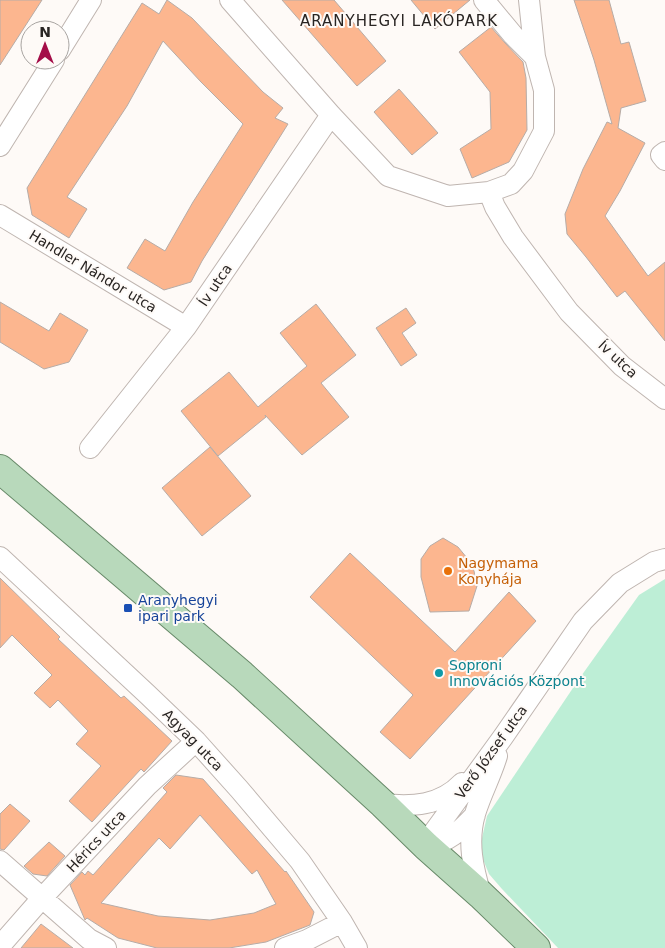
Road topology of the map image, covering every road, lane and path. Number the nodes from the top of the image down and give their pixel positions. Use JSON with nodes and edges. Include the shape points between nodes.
{"nodes":[{"id":1,"x":91,"y":0,"type":"edge"},
{"id":2,"x":230,"y":0,"type":"edge"},
{"id":3,"x":484,"y":0,"type":"edge"},
{"id":4,"x":529,"y":0,"type":"edge"},
{"id":5,"x":70,"y":34,"type":"edge"},
{"id":6,"x":535,"y":57,"type":"junction"},
{"id":7,"x":48,"y":70,"type":"edge"},
{"id":8,"x":331,"y":114,"type":"junction"},
{"id":9,"x":0,"y":146,"type":"edge"},
{"id":10,"x":665,"y":152,"type":"edge"},
{"id":11,"x":665,"y":160,"type":"edge"},
{"id":12,"x":489,"y":192,"type":"junction"},
{"id":13,"x":0,"y":215,"type":"edge"},
{"id":14,"x":186,"y":327,"type":"junction"},
{"id":15,"x":665,"y":400,"type":"edge"},
{"id":16,"x":90,"y":448,"type":"dead end"},
{"id":17,"x":0,"y":469,"type":"edge"},
{"id":18,"x":0,"y":557,"type":"edge"},
{"id":19,"x":665,"y":559,"type":"edge"},
{"id":20,"x":503,"y":737,"type":"junction"},
{"id":21,"x":196,"y":742,"type":"junction"},
{"id":22,"x":383,"y":804,"type":"junction"},
{"id":23,"x":475,"y":815,"type":"junction"},
{"id":24,"x":426,"y":846,"type":"junction"},
{"id":25,"x":0,"y":861,"type":"edge"},
{"id":26,"x":481,"y":895,"type":"junction"},
{"id":27,"x":42,"y":898,"type":"junction"},
{"id":28,"x":342,"y":922,"type":"junction"},
{"id":29,"x":0,"y":946,"type":"edge"},
{"id":30,"x":106,"y":948,"type":"edge"},
{"id":31,"x":285,"y":948,"type":"edge"},
{"id":32,"x":357,"y":948,"type":"edge"},
{"id":33,"x":536,"y":948,"type":"edge"}],
"edges":[{"from":1,"to":5,"type":"street"},
{"from":2,"to":8,"type":"street"},
{"from":3,"to":6,"type":"street"},
{"from":4,"to":6,"type":"street"},
{"from":6,"to":12,"type":"street","via":[[544,90],[544,131],[523,171],[511,184]]},
{"from":7,"to":9,"type":"street"},
{"from":8,"to":12,"type":"street","via":[[388,176],[448,196]]},
{"from":8,"to":14,"type":"street","name":"Ív utca"},
{"from":10,"to":11,"type":"street","via":[[661,155]]},
{"from":12,"to":15,"type":"street","name":"Ív utca","via":[[513,237],[569,312],[622,366]]},
{"from":13,"to":14,"type":"street","name":"Handler Nándor utca"},
{"from":14,"to":16,"type":"street","name":"Ív utca"},
{"from":17,"to":22,"type":"main road","via":[[242,675]]},
{"from":18,"to":21,"type":"street","name":"Agyag utca"},
{"from":19,"to":20,"type":"street","name":"Verő József utca","via":[[654,562],[620,583],[583,621]]},
{"from":20,"to":22,"type":"street","via":[[452,793],[425,804]]},
{"from":20,"to":23,"type":"street"},
{"from":20,"to":24,"type":"street","name":"Verő József utca"},
{"from":21,"to":27,"type":"street","name":"Hérics utca","via":[[147,786]]},
{"from":21,"to":28,"type":"street","name":"Agyag utca","via":[[300,861]]},
{"from":22,"to":24,"type":"main road"},
{"from":23,"to":24,"type":"street","via":[[458,833],[440,844]]},
{"from":23,"to":26,"type":"street","via":[[471,854]]},
{"from":24,"to":26,"type":"main road"},
{"from":25,"to":27,"type":"street"},
{"from":26,"to":33,"type":"main road"},
{"from":27,"to":29,"type":"street","name":"Hérics utca"},
{"from":27,"to":30,"type":"street","via":[[89,939]]},
{"from":28,"to":31,"type":"street"},
{"from":28,"to":32,"type":"street","name":"Agyag utca"}]}
